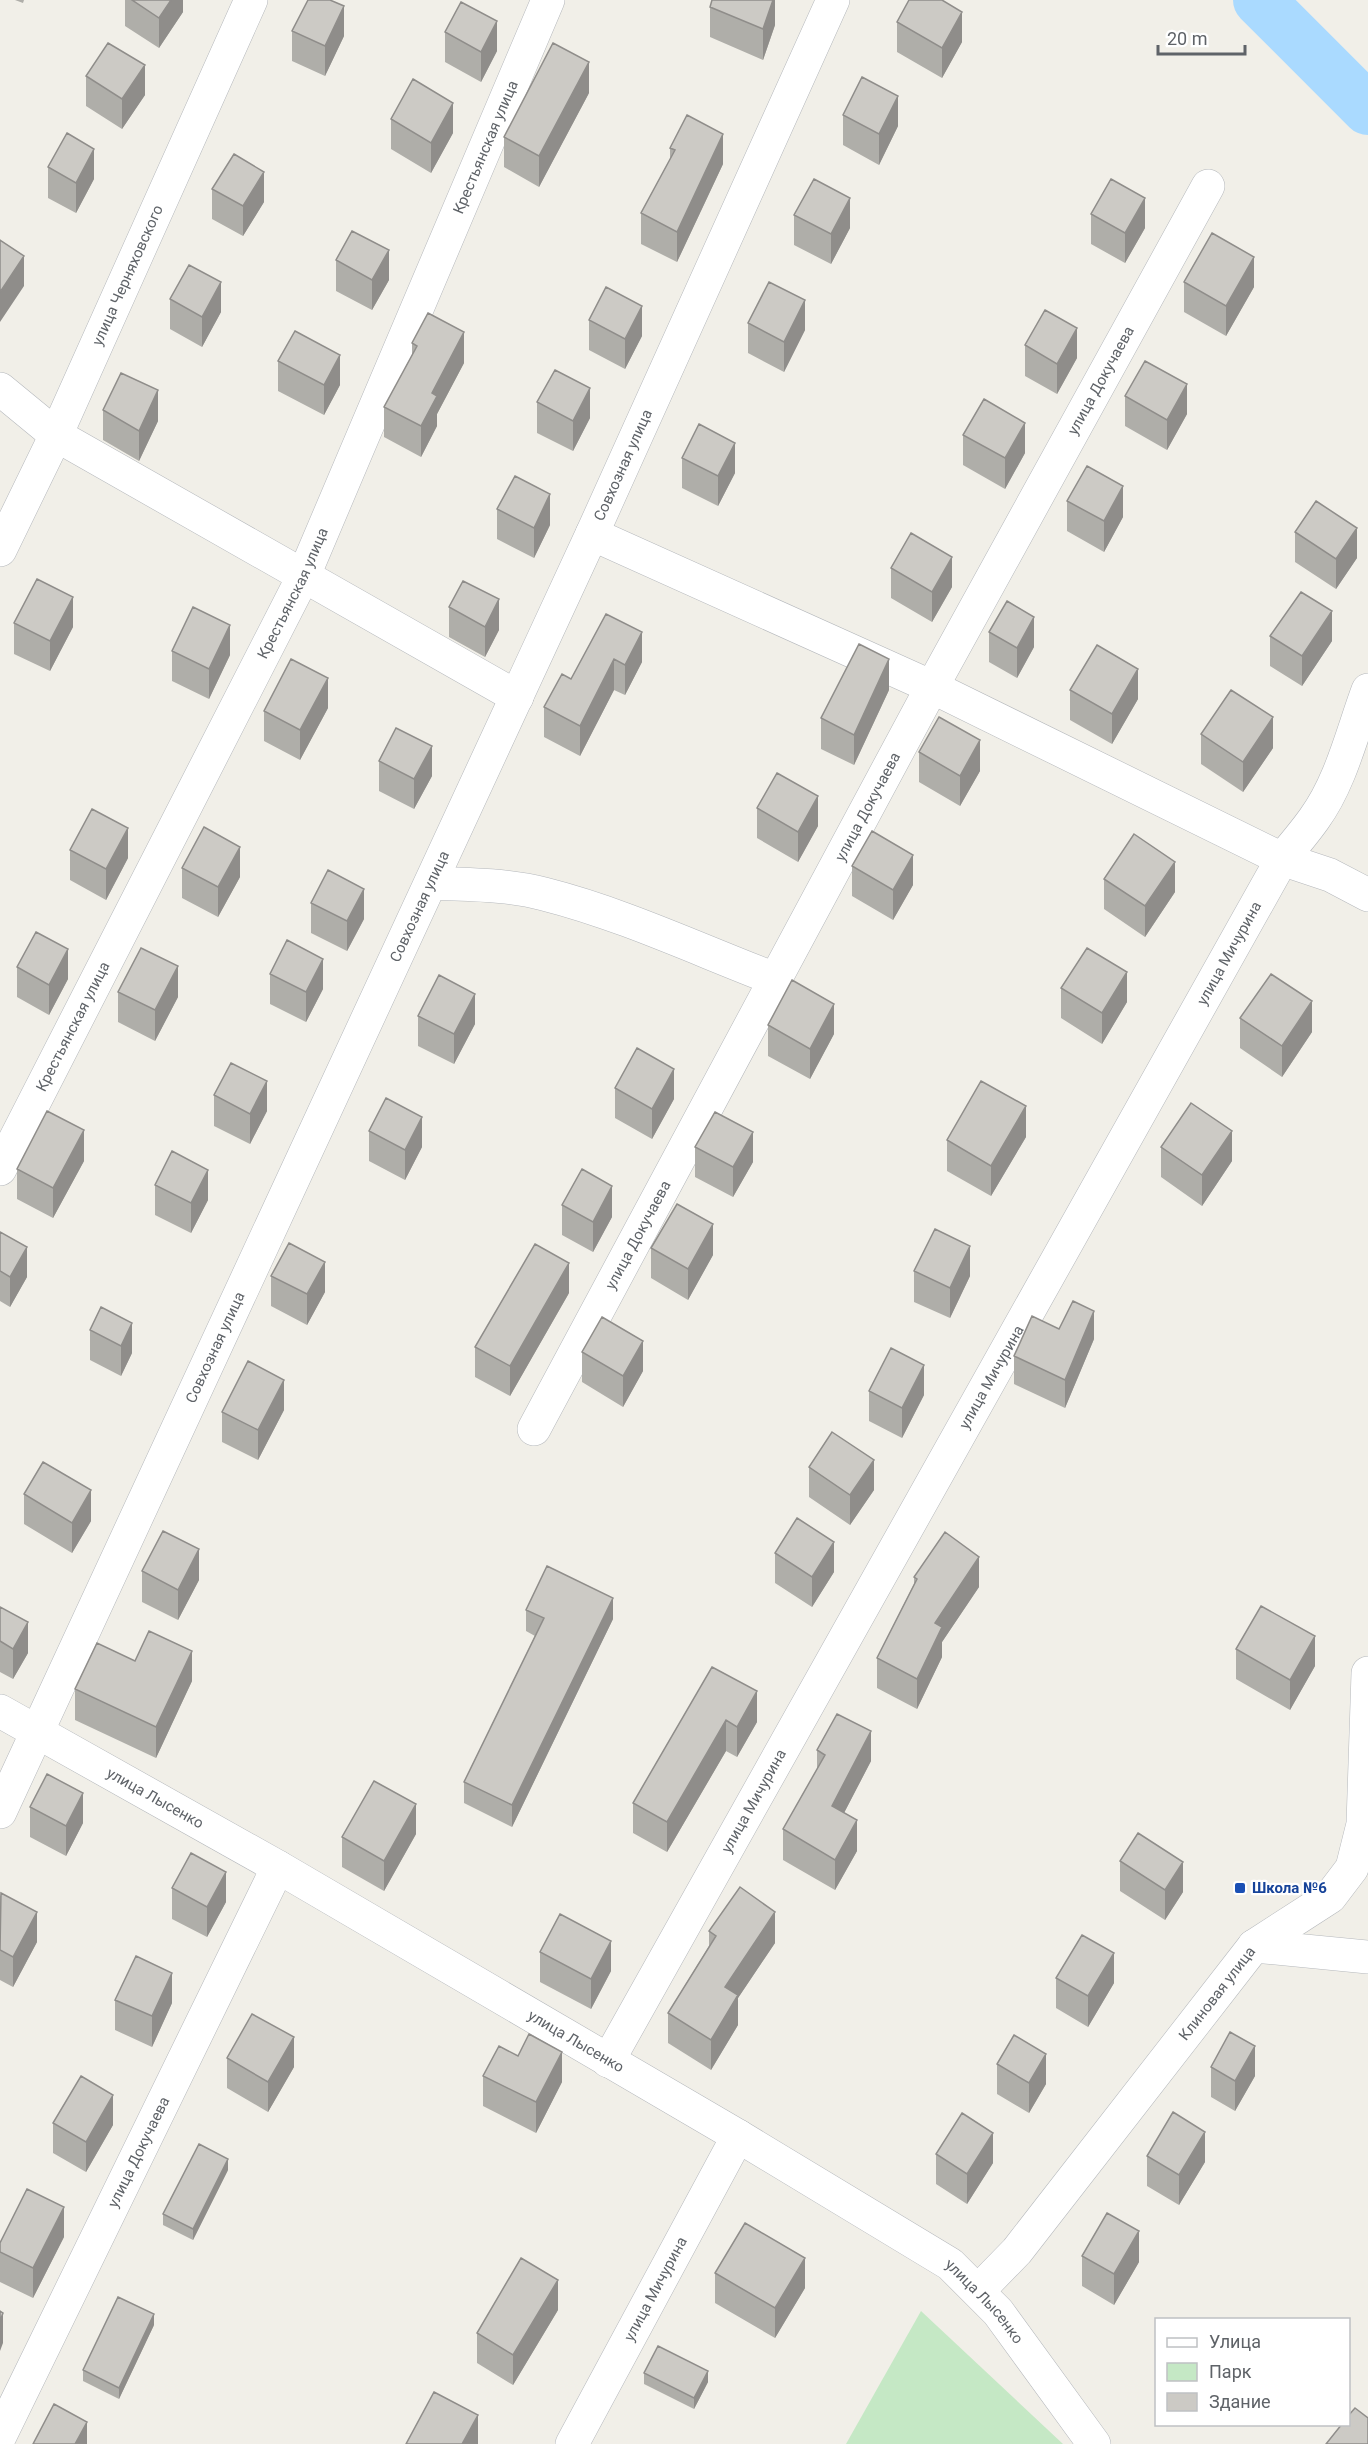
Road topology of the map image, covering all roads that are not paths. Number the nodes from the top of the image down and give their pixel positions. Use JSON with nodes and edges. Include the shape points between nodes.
{"nodes":[{"id":1,"x":251,"y":0,"type":"edge"},
{"id":2,"x":548,"y":0,"type":"edge"},
{"id":3,"x":832,"y":0,"type":"edge"},
{"id":4,"x":1208,"y":186,"type":"dead end"},
{"id":5,"x":0,"y":389,"type":"edge"},
{"id":6,"x":56,"y":435,"type":"junction"},
{"id":7,"x":592,"y":534,"type":"junction"},
{"id":8,"x":0,"y":550,"type":"edge"},
{"id":9,"x":304,"y":575,"type":"junction"},
{"id":10,"x":932,"y":687,"type":"junction"},
{"id":11,"x":1368,"y":690,"type":"edge"},
{"id":12,"x":517,"y":697,"type":"junction"},
{"id":13,"x":1282,"y":859,"type":"junction"},
{"id":14,"x":431,"y":883,"type":"junction"},
{"id":15,"x":1368,"y":895,"type":"edge"},
{"id":16,"x":775,"y":979,"type":"junction"},
{"id":17,"x":0,"y":1169,"type":"edge"},
{"id":18,"x":534,"y":1429,"type":"dead end"},
{"id":19,"x":1368,"y":1673,"type":"edge"},
{"id":20,"x":0,"y":1711,"type":"edge"},
{"id":21,"x":39,"y":1732,"type":"junction"},
{"id":22,"x":0,"y":1812,"type":"edge"},
{"id":23,"x":278,"y":1867,"type":"junction"},
{"id":24,"x":1254,"y":1946,"type":"junction"},
{"id":25,"x":1368,"y":1957,"type":"edge"},
{"id":26,"x":608,"y":2061,"type":"junction"},
{"id":27,"x":738,"y":2136,"type":"junction"},
{"id":28,"x":978,"y":2291,"type":"junction"},
{"id":29,"x":0,"y":2436,"type":"edge"},
{"id":30,"x":1090,"y":2442,"type":"edge"},
{"id":31,"x":572,"y":2444,"type":"edge"}],
"edges":[{"from":1,"to":6,"type":"street","name":"улица Черняховского"},
{"from":2,"to":9,"type":"street","name":"Крестьянская улица"},
{"from":3,"to":7,"type":"street","name":"Совхозная улица"},
{"from":4,"to":10,"type":"street","name":"улица Докучаева"},
{"from":5,"to":6,"type":"street"},
{"from":6,"to":8,"type":"street","name":"улица Черняховского"},
{"from":6,"to":9,"type":"street"},
{"from":7,"to":10,"type":"street"},
{"from":7,"to":12,"type":"street","name":"Совхозная улица"},
{"from":9,"to":12,"type":"street"},
{"from":9,"to":17,"type":"street","name":"Крестьянская улица"},
{"from":10,"to":13,"type":"street"},
{"from":10,"to":16,"type":"street","name":"улица Докучаева"},
{"from":11,"to":13,"type":"street","name":"улица Мичурина","via":[[1327,798]]},
{"from":12,"to":14,"type":"street","name":"Совхозная улица"},
{"from":13,"to":15,"type":"street","via":[[1330,875]]},
{"from":13,"to":26,"type":"street","name":"улица Мичурина"},
{"from":14,"to":16,"type":"street","via":[[543,893]]},
{"from":14,"to":21,"type":"street","name":"Совхозная улица"},
{"from":16,"to":18,"type":"street","name":"улица Докучаева"},
{"from":19,"to":24,"type":"street","name":"Клиновая улица","via":[[1363,1824],[1352,1868],[1330,1897]]},
{"from":20,"to":21,"type":"street","name":"улица Лысенко"},
{"from":21,"to":22,"type":"street","name":"Совхозная улица"},
{"from":21,"to":23,"type":"street","name":"улица Лысенко"},
{"from":23,"to":26,"type":"street","name":"улица Лысенко"},
{"from":23,"to":29,"type":"street","name":"улица Докучаева"},
{"from":24,"to":25,"type":"street"},
{"from":24,"to":28,"type":"street","name":"Клиновая улица","via":[[1017,2250]]},
{"from":26,"to":27,"type":"street","name":"улица Лысенко"},
{"from":27,"to":28,"type":"street","name":"улица Лысенко","via":[[950,2264]]},
{"from":27,"to":31,"type":"street","name":"улица Мичурина"},
{"from":28,"to":30,"type":"street","name":"улица Лысенко","via":[[998,2312]]}]}
